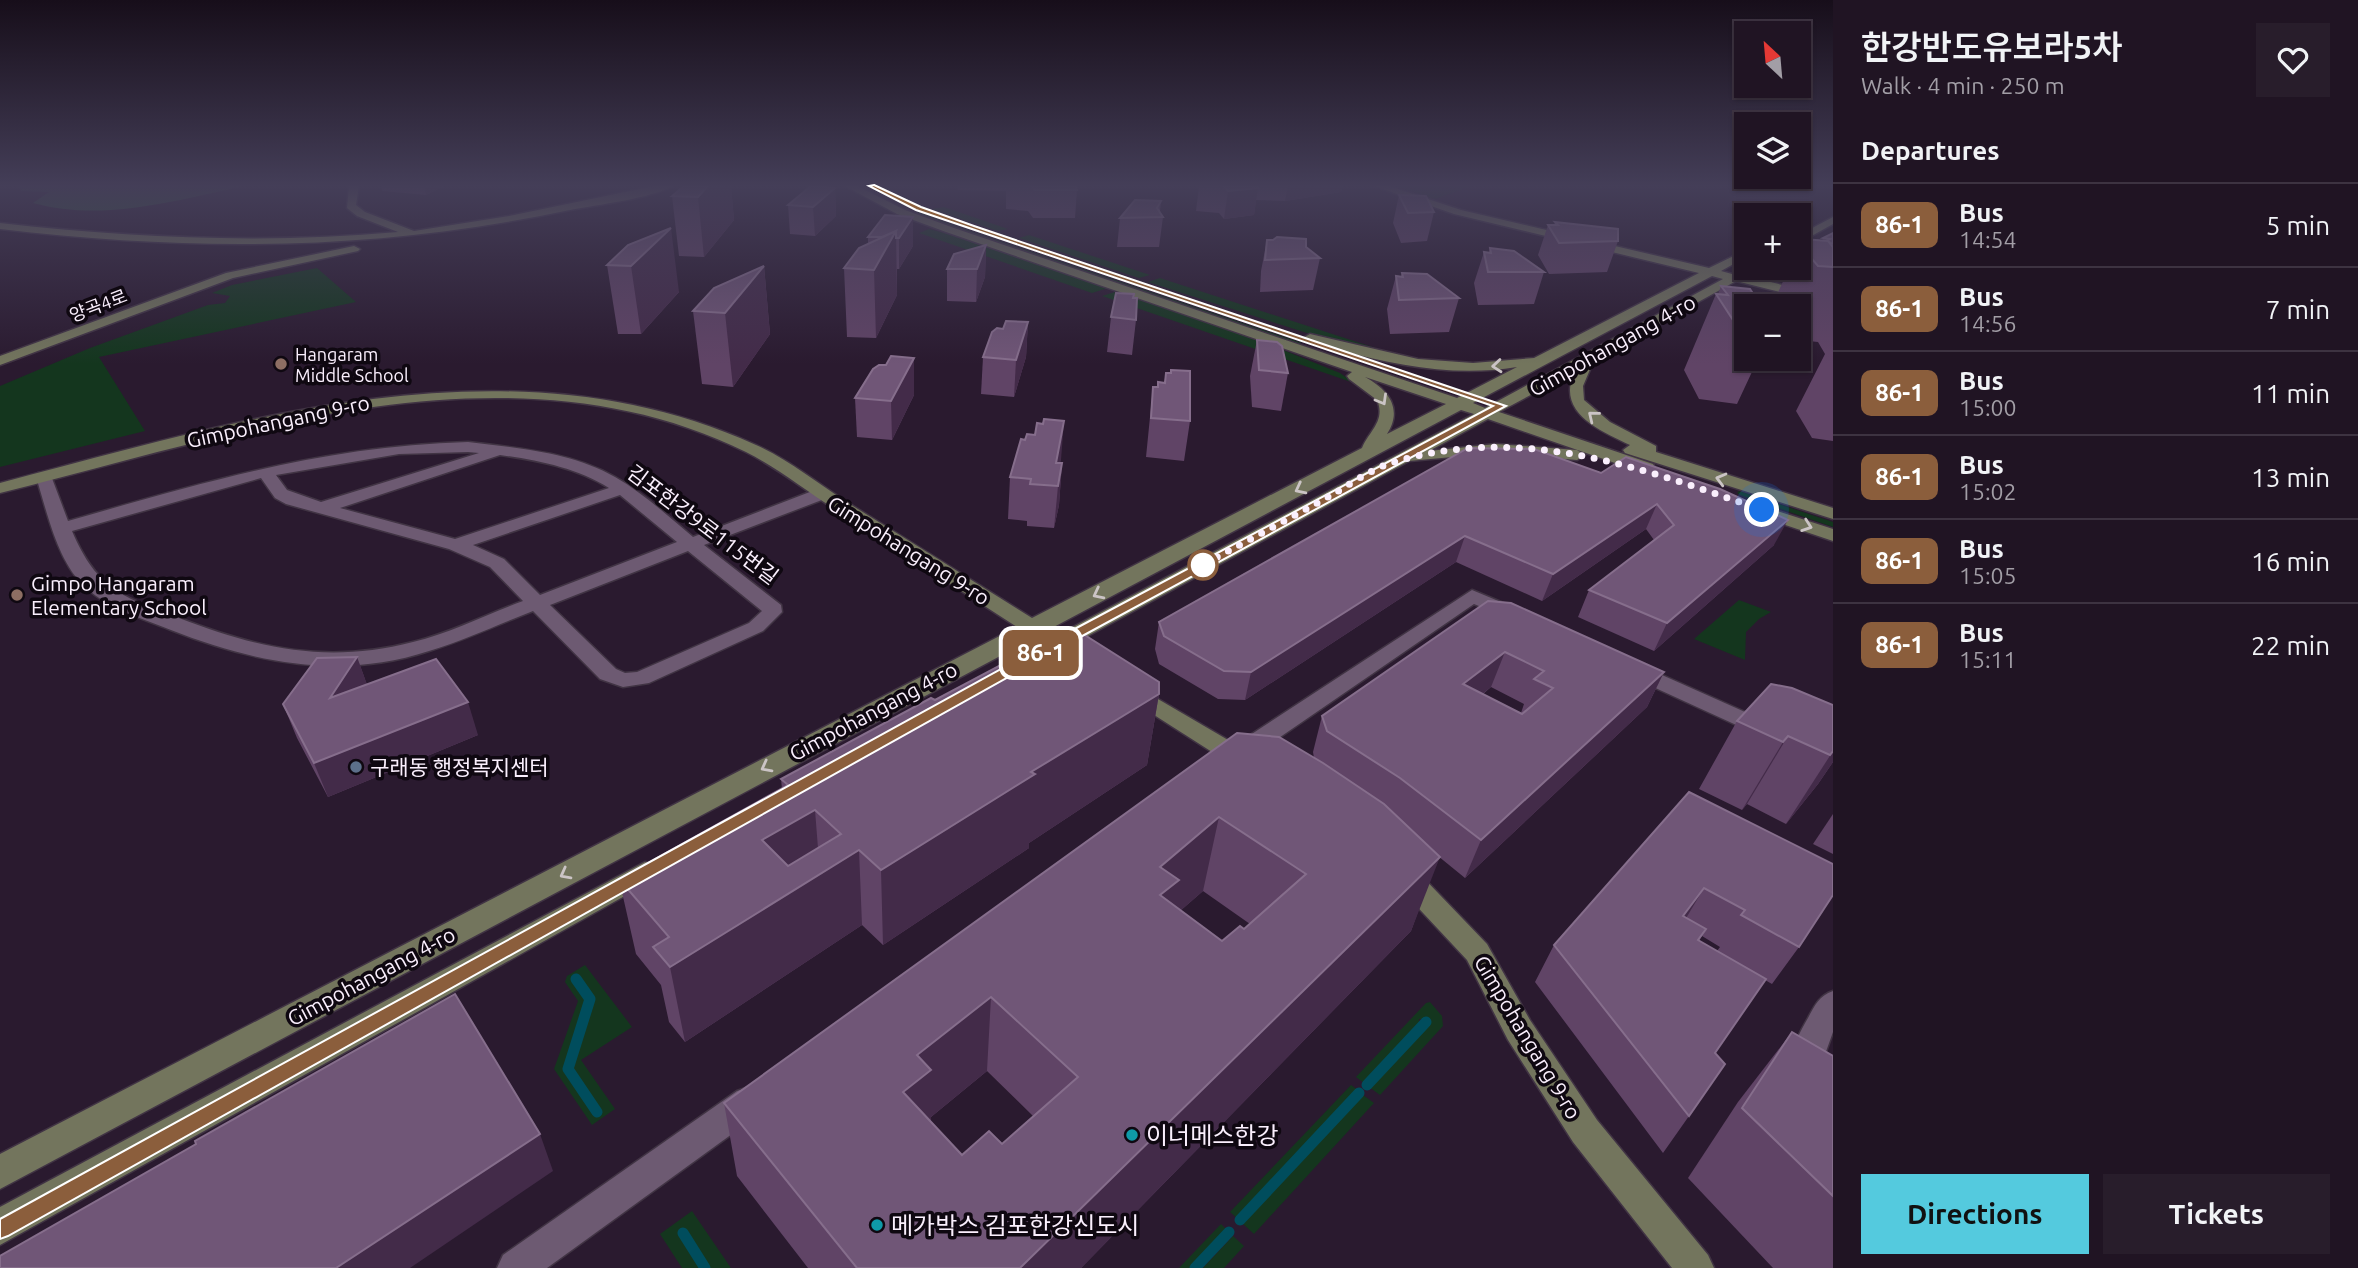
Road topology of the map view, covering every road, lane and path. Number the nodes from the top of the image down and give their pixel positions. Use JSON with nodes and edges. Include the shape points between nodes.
{"nodes":[{"id":1,"x":316,"y":245,"type":"edge"},
{"id":2,"x":365,"y":245,"type":"edge"},
{"id":3,"x":995,"y":245,"type":"edge"},
{"id":4,"x":1026,"y":245,"type":"edge"},
{"id":5,"x":1600,"y":245,"type":"edge"},
{"id":6,"x":315,"y":257,"type":"junction"},
{"id":7,"x":1734,"y":259,"type":"edge"},
{"id":8,"x":1711,"y":271,"type":"junction"},
{"id":9,"x":1734,"y":276,"type":"edge"},
{"id":10,"x":1734,"y":277,"type":"edge"},
{"id":11,"x":1752,"y":280,"type":"edge"},
{"id":12,"x":1833,"y":299,"type":"edge"},
{"id":13,"x":1264,"y":325,"type":"junction"},
{"id":14,"x":1282,"y":343,"type":"junction"},
{"id":15,"x":1563,"y":351,"type":"junction"},
{"id":16,"x":1588,"y":359,"type":"junction"},
{"id":17,"x":0,"y":361,"type":"edge"},
{"id":18,"x":1481,"y":405,"type":"junction"},
{"id":19,"x":503,"y":451,"type":"junction"},
{"id":20,"x":1360,"y":457,"type":"junction"},
{"id":21,"x":1389,"y":464,"type":"junction"},
{"id":22,"x":1696,"y":472,"type":"junction"},
{"id":23,"x":266,"y":473,"type":"junction"},
{"id":24,"x":44,"y":477,"type":"junction"},
{"id":25,"x":1674,"y":477,"type":"junction"},
{"id":26,"x":0,"y":488,"type":"edge"},
{"id":27,"x":622,"y":489,"type":"junction"},
{"id":28,"x":821,"y":494,"type":"junction"},
{"id":29,"x":318,"y":509,"type":"junction"},
{"id":30,"x":1833,"y":514,"type":"edge"},
{"id":31,"x":64,"y":528,"type":"junction"},
{"id":32,"x":1833,"y":536,"type":"edge"},
{"id":33,"x":690,"y":543,"type":"junction"},
{"id":34,"x":456,"y":545,"type":"junction"},
{"id":35,"x":538,"y":603,"type":"junction"},
{"id":36,"x":1534,"y":624,"type":"edge"},
{"id":37,"x":1031,"y":628,"type":"junction"},
{"id":38,"x":1057,"y":644,"type":"junction"},
{"id":39,"x":1033,"y":657,"type":"edge"},
{"id":40,"x":1619,"y":663,"type":"edge"},
{"id":41,"x":1094,"y":666,"type":"edge"},
{"id":42,"x":1116,"y":680,"type":"edge"},
{"id":43,"x":1787,"y":740,"type":"edge"},
{"id":44,"x":1224,"y":764,"type":"junction"},
{"id":45,"x":1264,"y":773,"type":"edge"},
{"id":46,"x":1380,"y":853,"type":"edge"},
{"id":47,"x":666,"y":860,"type":"edge"},
{"id":48,"x":1833,"y":1004,"type":"edge"},
{"id":49,"x":777,"y":1081,"type":"edge"},
{"id":50,"x":1833,"y":1112,"type":"edge"},
{"id":51,"x":0,"y":1172,"type":"edge"},
{"id":52,"x":0,"y":1227,"type":"edge"},
{"id":53,"x":516,"y":1268,"type":"edge"},
{"id":54,"x":1695,"y":1268,"type":"edge"}],
"edges":[{"from":1,"to":6,"type":"street","via":[[320,249]]},
{"from":2,"to":6,"type":"street","name":"양곡4로"},
{"from":3,"to":14,"type":"street"},
{"from":4,"to":13,"type":"street"},
{"from":5,"to":8,"type":"street"},
{"from":6,"to":17,"type":"street","name":"양곡4로","via":[[230,275]]},
{"from":7,"to":8,"type":"street","name":"Gimpohangang 4-ro"},
{"from":8,"to":9,"type":"street"},
{"from":8,"to":15,"type":"street","name":"Gimpohangang 4-ro"},
{"from":10,"to":16,"type":"street","name":"Gimpohangang 4-ro"},
{"from":11,"to":12,"type":"street"},
{"from":15,"to":13,"type":"street","one_way":true,"via":[[1496,367],[1448,368],[1382,359]]},
{"from":13,"to":18,"type":"street"},
{"from":14,"to":18,"type":"street"},
{"from":14,"to":20,"type":"street","one_way":true,"via":[[1357,378],[1383,398],[1388,412],[1385,430]]},
{"from":15,"to":18,"type":"street","name":"Gimpohangang 4-ro"},
{"from":16,"to":18,"type":"street","name":"Gimpohangang 4-ro"},
{"from":22,"to":16,"type":"street","one_way":true,"via":[[1587,414],[1575,393]]},
{"from":18,"to":20,"type":"street","name":"Gimpohangang 4-ro"},
{"from":18,"to":21,"type":"street","name":"Gimpohangang 4-ro"},
{"from":18,"to":22,"type":"street"},
{"from":18,"to":25,"type":"street"},
{"from":19,"to":23,"type":"street","name":"김포한강9로115번길","via":[[466,447],[391,450]]},
{"from":19,"to":27,"type":"street","name":"김포한강9로115번길","via":[[573,465]]},
{"from":19,"to":29,"type":"street"},
{"from":20,"to":37,"type":"street","name":"Gimpohangang 4-ro","one_way":true},
{"from":21,"to":25,"type":"street","via":[[1469,448],[1517,447]]},
{"from":21,"to":38,"type":"street","name":"Gimpohangang 4-ro"},
{"from":30,"to":22,"type":"street","one_way":true},
{"from":23,"to":29,"type":"street","name":"김포한강9로115번길","via":[[281,495]]},
{"from":23,"to":31,"type":"street","name":"김포한강9로115번길"},
{"from":24,"to":26,"type":"street","name":"Gimpohangang 9-ro"},
{"from":24,"to":28,"type":"street","name":"Gimpohangang 9-ro","via":[[294,413],[417,397],[503,394],[589,399],[665,414],[752,449]]},
{"from":24,"to":31,"type":"street"},
{"from":25,"to":32,"type":"street","one_way":true},
{"from":27,"to":33,"type":"street","name":"김포한강9로115번길"},
{"from":27,"to":34,"type":"street"},
{"from":28,"to":33,"type":"street"},
{"from":28,"to":37,"type":"street","name":"Gimpohangang 9-ro"},
{"from":29,"to":34,"type":"street","name":"김포한강9로115번길"},
{"from":31,"to":35,"type":"street","via":[[78,563],[90,581],[110,597],[160,618],[290,658],[345,659],[421,647]]},
{"from":33,"to":35,"type":"street"},
{"from":33,"to":35,"type":"street","name":"김포한강9로115번길","via":[[771,605],[767,620],[641,678],[623,680],[608,674]]},
{"from":34,"to":35,"type":"street","name":"김포한강9로115번길","via":[[497,563]]},
{"from":36,"to":44,"type":"street","via":[[1472,596]]},
{"from":37,"to":38,"type":"street","name":"Gimpohangang 9-ro"},
{"from":37,"to":51,"type":"street","name":"Gimpohangang 4-ro","one_way":true},
{"from":38,"to":39,"type":"street","name":"Gimpohangang 4-ro"},
{"from":38,"to":41,"type":"street","name":"Gimpohangang 9-ro"},
{"from":40,"to":43,"type":"street"},
{"from":42,"to":44,"type":"street"},
{"from":44,"to":45,"type":"street"},
{"from":46,"to":54,"type":"street","name":"Gimpohangang 9-ro","via":[[1477,952],[1518,1030],[1586,1131]]},
{"from":47,"to":52,"type":"street","name":"Gimpohangang 4-ro"},
{"from":48,"to":50,"type":"street","via":[[1813,1037],[1805,1070],[1813,1092]]},
{"from":49,"to":53,"type":"street"}]}
